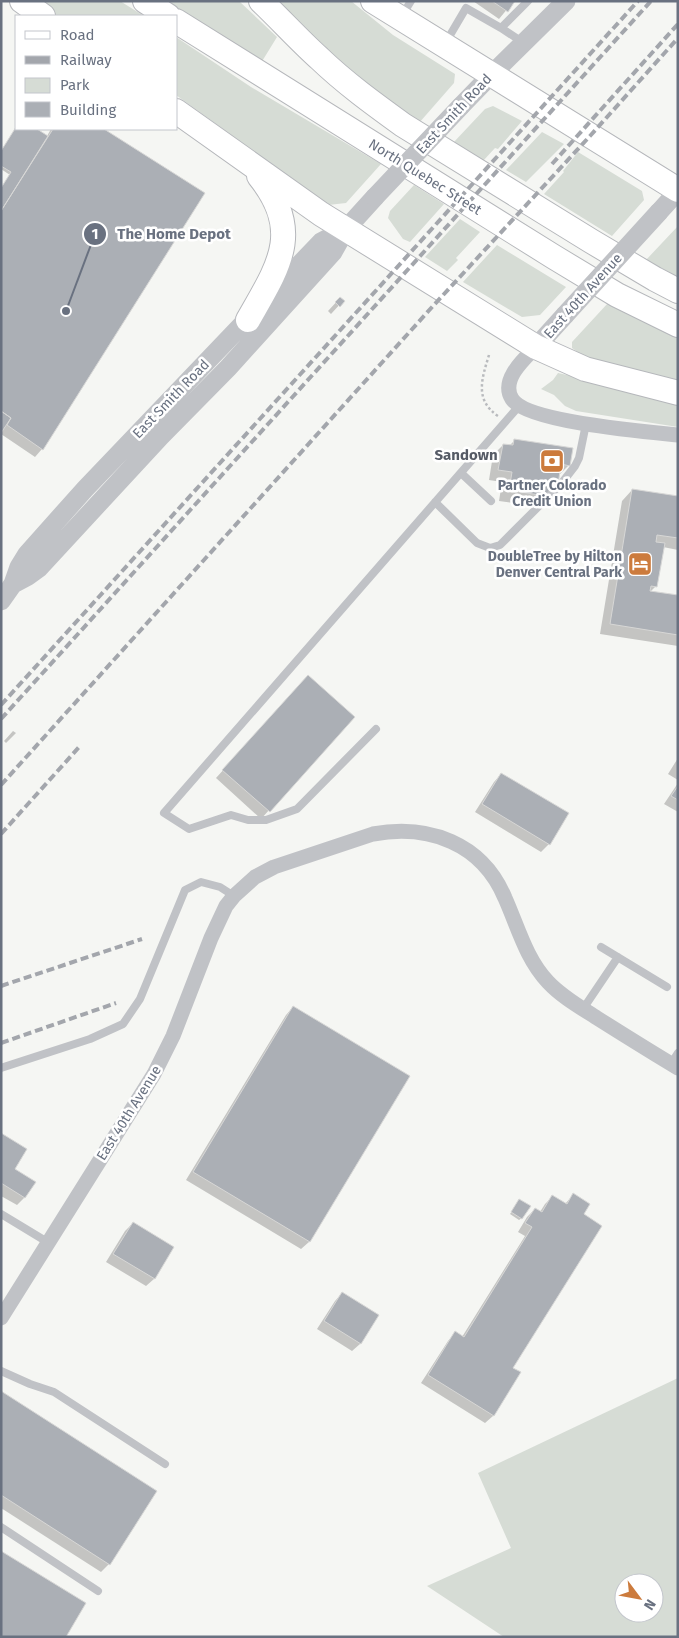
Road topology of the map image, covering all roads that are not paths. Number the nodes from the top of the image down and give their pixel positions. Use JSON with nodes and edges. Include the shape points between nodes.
{"nodes":[{"id":1,"x":22,"y":1,"type":"edge"},
{"id":2,"x":146,"y":1,"type":"edge"},
{"id":3,"x":262,"y":1,"type":"edge"},
{"id":4,"x":373,"y":1,"type":"edge"},
{"id":5,"x":528,"y":1,"type":"edge"},
{"id":6,"x":566,"y":1,"type":"edge"},
{"id":7,"x":406,"y":10,"type":"edge"},
{"id":8,"x":42,"y":15,"type":"edge"},
{"id":9,"x":167,"y":15,"type":"edge"},
{"id":10,"x":178,"y":22,"type":"edge"},
{"id":11,"x":501,"y":28,"type":"junction"},
{"id":12,"x":524,"y":42,"type":"junction"},
{"id":13,"x":444,"y":46,"type":"junction"},
{"id":14,"x":491,"y":75,"type":"junction"},
{"id":15,"x":178,"y":111,"type":"edge"},
{"id":16,"x":249,"y":163,"type":"junction"},
{"id":17,"x":678,"y":191,"type":"edge"},
{"id":18,"x":346,"y":229,"type":"junction"},
{"id":19,"x":678,"y":291,"type":"edge"},
{"id":20,"x":248,"y":320,"type":"junction"},
{"id":21,"x":678,"y":325,"type":"edge"},
{"id":22,"x":536,"y":347,"type":"junction"},
{"id":23,"x":678,"y":393,"type":"edge"},
{"id":24,"x":519,"y":406,"type":"junction"},
{"id":25,"x":586,"y":424,"type":"junction"},
{"id":26,"x":678,"y":436,"type":"edge"},
{"id":27,"x":461,"y":473,"type":"junction"},
{"id":28,"x":491,"y":501,"type":"dead end"},
{"id":29,"x":435,"y":502,"type":"junction"},
{"id":30,"x":7,"y":580,"type":"edge"},
{"id":31,"x":1,"y":601,"type":"edge"},
{"id":32,"x":376,"y":729,"type":"dead end"},
{"id":33,"x":234,"y":896,"type":"junction"},
{"id":34,"x":601,"y":947,"type":"dead end"},
{"id":35,"x":618,"y":958,"type":"junction"},
{"id":36,"x":667,"y":987,"type":"dead end"},
{"id":37,"x":583,"y":1009,"type":"junction"},
{"id":38,"x":675,"y":1062,"type":"edge"},
{"id":39,"x":1,"y":1068,"type":"edge"},
{"id":40,"x":1,"y":1214,"type":"edge"},
{"id":41,"x":49,"y":1243,"type":"junction"},
{"id":42,"x":1,"y":1318,"type":"edge"},
{"id":43,"x":1,"y":1372,"type":"edge"},
{"id":44,"x":164,"y":1464,"type":"dead end"},
{"id":45,"x":1,"y":1527,"type":"edge"},
{"id":46,"x":98,"y":1591,"type":"dead end"}],
"edges":[{"from":1,"to":8,"type":"main road"},
{"from":2,"to":9,"type":"main road"},
{"from":3,"to":19,"type":"main road","via":[[319,58],[380,109],[591,242]]},
{"from":4,"to":7,"type":"main road"},
{"from":5,"to":11,"type":"lane"},
{"from":6,"to":12,"type":"street","name":"East Smith Road"},
{"from":7,"to":13,"type":"main road"},
{"from":10,"to":21,"type":"main road","name":"North Quebec Street","via":[[554,258]]},
{"from":11,"to":12,"type":"lane"},
{"from":11,"to":13,"type":"lane","via":[[466,8]]},
{"from":12,"to":14,"type":"street","name":"East Smith Road"},
{"from":13,"to":14,"type":"main road"},
{"from":14,"to":17,"type":"main road"},
{"from":14,"to":18,"type":"street","name":"East Smith Road","bridge":true},
{"from":15,"to":16,"type":"main road"},
{"from":16,"to":18,"type":"main road"},
{"from":16,"to":20,"type":"main road","via":[[277,205],[283,243],[277,267]]},
{"from":17,"to":22,"type":"street","name":"East 40th Avenue","bridge":true},
{"from":18,"to":20,"type":"street","name":"East Smith Road","via":[[321,242]]},
{"from":18,"to":22,"type":"main road"},
{"from":18,"to":30,"type":"street","name":"East Smith Road","via":[[333,252],[228,368],[39,568],[28,576]]},
{"from":20,"to":30,"type":"street","name":"East Smith Road","via":[[78,496]]},
{"from":22,"to":23,"type":"main road","via":[[585,369]]},
{"from":22,"to":24,"type":"street","name":"East 40th Avenue","via":[[520,364],[510,384],[512,399]]},
{"from":24,"to":25,"type":"street"},
{"from":24,"to":27,"type":"lane"},
{"from":25,"to":26,"type":"street"},
{"from":25,"to":29,"type":"lane","via":[[575,466],[500,546],[490,548],[477,543]]},
{"from":27,"to":28,"type":"lane"},
{"from":27,"to":29,"type":"lane"},
{"from":29,"to":32,"type":"lane","via":[[164,813],[189,829],[231,815],[248,820],[266,820],[297,809]]},
{"from":30,"to":31,"type":"street","name":"East Smith Road"},
{"from":33,"to":37,"type":"street","name":"East 40th Avenue","via":[[255,877],[274,867],[373,834],[401,830],[435,835],[468,851],[484,865],[505,897],[524,945],[539,970],[557,991]]},
{"from":33,"to":39,"type":"lane","via":[[220,887],[201,882],[185,890],[140,999],[123,1024],[90,1039]]},
{"from":33,"to":41,"type":"street","name":"East 40th Avenue","via":[[210,938],[154,1074]]},
{"from":34,"to":35,"type":"lane"},
{"from":35,"to":36,"type":"lane"},
{"from":35,"to":37,"type":"lane"},
{"from":37,"to":38,"type":"street","name":"East 40th Avenue"},
{"from":40,"to":41,"type":"lane"},
{"from":41,"to":42,"type":"street","name":"East 40th Avenue"},
{"from":43,"to":44,"type":"lane","via":[[54,1392]]},
{"from":45,"to":46,"type":"lane"}]}
